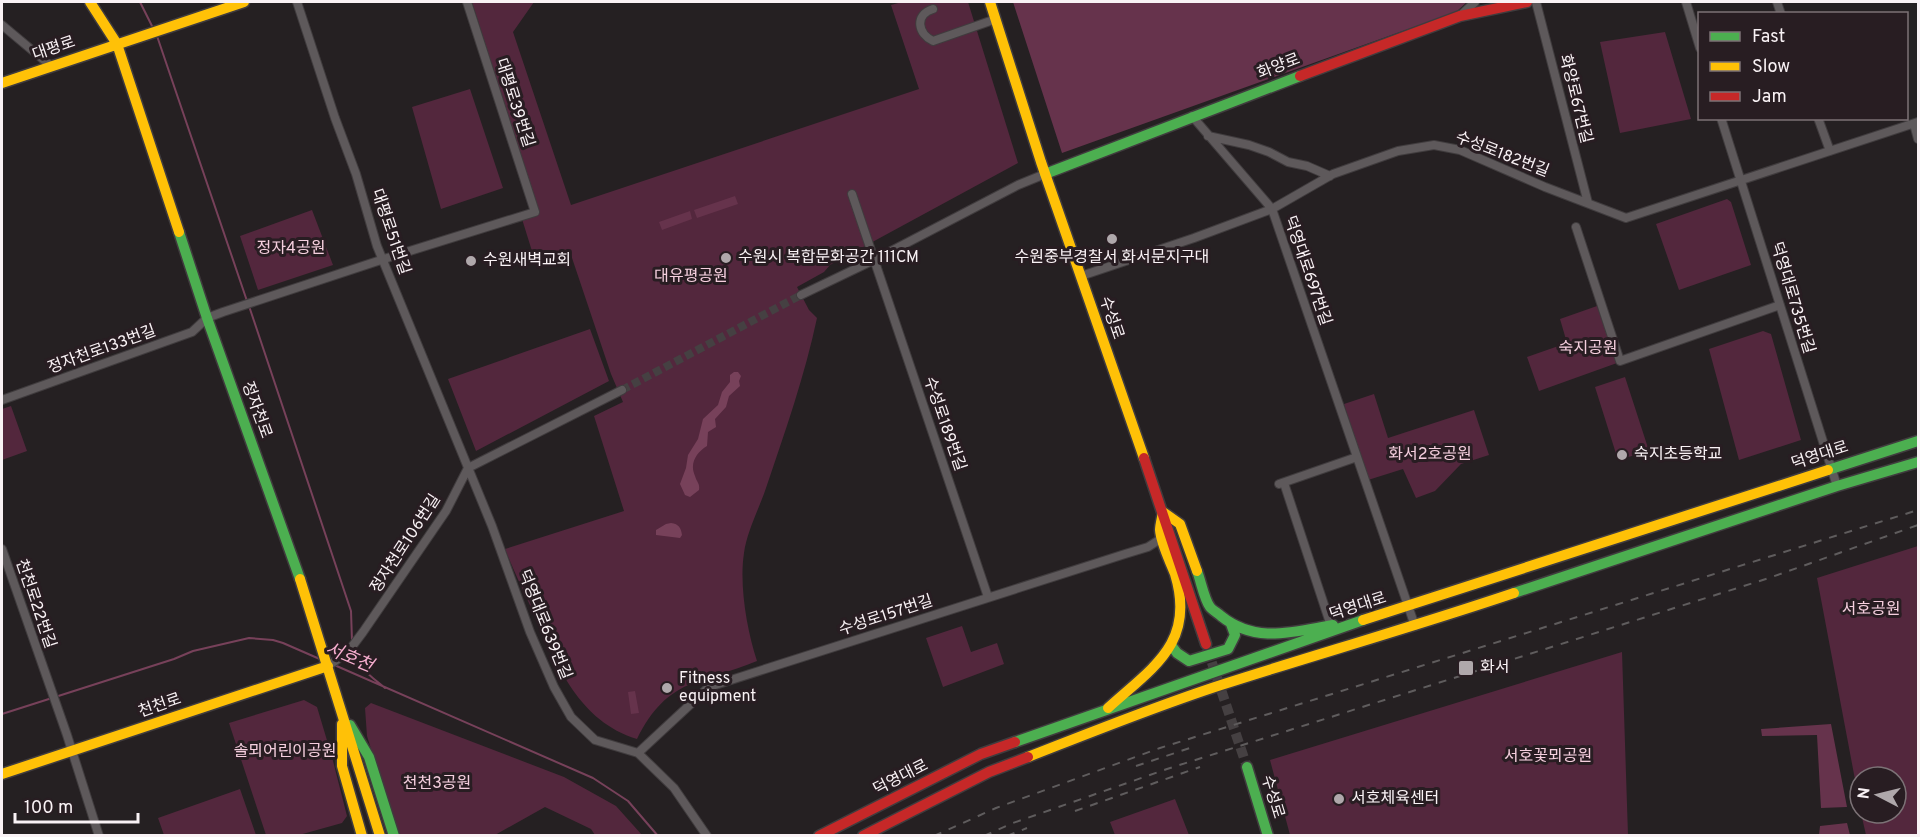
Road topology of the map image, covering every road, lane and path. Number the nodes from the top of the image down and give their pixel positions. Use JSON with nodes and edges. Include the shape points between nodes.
{"nodes":[{"id":1,"x":90,"y":2,"type":"edge"},
{"id":2,"x":244,"y":2,"type":"edge"},
{"id":3,"x":297,"y":2,"type":"edge"},
{"id":4,"x":467,"y":2,"type":"edge"},
{"id":5,"x":990,"y":2,"type":"edge"},
{"id":6,"x":1475,"y":2,"type":"edge"},
{"id":7,"x":1527,"y":2,"type":"edge"},
{"id":8,"x":1536,"y":2,"type":"edge"},
{"id":9,"x":1686,"y":2,"type":"edge"},
{"id":10,"x":933,"y":9,"type":"dead end"},
{"id":11,"x":1460,"y":16,"type":"junction"},
{"id":12,"x":996,"y":19,"type":"junction"},
{"id":13,"x":2,"y":25,"type":"edge"},
{"id":14,"x":1698,"y":41,"type":"edge"},
{"id":15,"x":117,"y":44,"type":"junction"},
{"id":16,"x":51,"y":66,"type":"junction"},
{"id":17,"x":2,"y":83,"type":"edge"},
{"id":18,"x":1191,"y":116,"type":"junction"},
{"id":19,"x":1722,"y":120,"type":"edge"},
{"id":20,"x":1819,"y":120,"type":"edge"},
{"id":21,"x":1916,"y":123,"type":"edge"},
{"id":22,"x":1208,"y":136,"type":"junction"},
{"id":23,"x":1918,"y":140,"type":"edge"},
{"id":24,"x":1830,"y":151,"type":"junction"},
{"id":25,"x":1045,"y":174,"type":"junction"},
{"id":26,"x":1330,"y":176,"type":"junction"},
{"id":27,"x":1741,"y":180,"type":"junction"},
{"id":28,"x":852,"y":194,"type":"dead end"},
{"id":29,"x":1588,"y":203,"type":"junction"},
{"id":30,"x":1272,"y":209,"type":"junction"},
{"id":31,"x":536,"y":212,"type":"joint"},
{"id":32,"x":1576,"y":227,"type":"dead end"},
{"id":33,"x":384,"y":259,"type":"junction"},
{"id":34,"x":874,"y":260,"type":"junction"},
{"id":35,"x":1081,"y":276,"type":"junction"},
{"id":36,"x":801,"y":295,"type":"tunnel mouth"},
{"id":37,"x":1780,"y":306,"type":"junction"},
{"id":38,"x":207,"y":318,"type":"junction"},
{"id":39,"x":622,"y":390,"type":"tunnel mouth"},
{"id":40,"x":2,"y":400,"type":"edge"},
{"id":41,"x":1918,"y":441,"type":"edge"},
{"id":42,"x":1357,"y":457,"type":"junction"},
{"id":43,"x":1918,"y":462,"type":"edge"},
{"id":44,"x":468,"y":468,"type":"junction"},
{"id":45,"x":1831,"y":468,"type":"junction"},
{"id":46,"x":1837,"y":486,"type":"junction"},
{"id":47,"x":1163,"y":512,"type":"junction"},
{"id":48,"x":1162,"y":538,"type":"junction"},
{"id":49,"x":2,"y":549,"type":"edge"},
{"id":50,"x":988,"y":597,"type":"junction"},
{"id":51,"x":1408,"y":606,"type":"junction"},
{"id":52,"x":1231,"y":624,"type":"junction"},
{"id":53,"x":1415,"y":626,"type":"junction"},
{"id":54,"x":1332,"y":628,"type":"junction"},
{"id":55,"x":1206,"y":644,"type":"tunnel mouth"},
{"id":56,"x":1171,"y":645,"type":"junction"},
{"id":57,"x":328,"y":666,"type":"junction"},
{"id":58,"x":1105,"y":710,"type":"junction"},
{"id":59,"x":342,"y":711,"type":"junction"},
{"id":60,"x":72,"y":752,"type":"junction"},
{"id":61,"x":638,"y":753,"type":"junction"},
{"id":62,"x":1247,"y":767,"type":"tunnel mouth"},
{"id":63,"x":2,"y":774,"type":"edge"},
{"id":64,"x":99,"y":836,"type":"edge"},
{"id":65,"x":362,"y":836,"type":"edge"},
{"id":66,"x":380,"y":836,"type":"edge"},
{"id":67,"x":394,"y":836,"type":"edge"},
{"id":68,"x":707,"y":836,"type":"edge"},
{"id":69,"x":819,"y":836,"type":"edge"},
{"id":70,"x":863,"y":836,"type":"edge"},
{"id":71,"x":1268,"y":836,"type":"edge"}],
"edges":[{"from":1,"to":15,"type":"main road","name":"정자천로"},
{"from":2,"to":15,"type":"main road","name":"대평로"},
{"from":3,"to":33,"type":"street","name":"대평로51번길"},
{"from":4,"to":31,"type":"street","name":"대평로39번길"},
{"from":5,"to":12,"type":"main road","name":"수성로"},
{"from":6,"to":11,"type":"street"},
{"from":7,"to":11,"type":"main road","name":"화양로"},
{"from":8,"to":29,"type":"street","name":"화양로67번길"},
{"from":9,"to":14,"type":"street"},
{"from":10,"to":12,"type":"street","via":[[922,15],[920,30],[933,41]]},
{"from":11,"to":18,"type":"main road","name":"화양로"},
{"from":12,"to":25,"type":"main road","name":"수성로"},
{"from":13,"to":16,"type":"street"},
{"from":15,"to":16,"type":"main road","name":"대평로"},
{"from":15,"to":38,"type":"main road","name":"정자천로"},
{"from":16,"to":17,"type":"main road","name":"대평로"},
{"from":18,"to":22,"type":"street","name":"덕영대로697번길"},
{"from":18,"to":25,"type":"main road","name":"화양로"},
{"from":19,"to":27,"type":"street","name":"덕영대로735번길"},
{"from":20,"to":24,"type":"street"},
{"from":21,"to":23,"type":"street"},
{"from":21,"to":24,"type":"street","name":"수성로182번길"},
{"from":22,"to":26,"type":"street","via":[[1249,145]]},
{"from":22,"to":30,"type":"street","name":"덕영대로697번길"},
{"from":24,"to":27,"type":"street","name":"수성로182번길"},
{"from":25,"to":34,"type":"street"},
{"from":25,"to":35,"type":"main road","name":"수성로"},
{"from":26,"to":29,"type":"street","name":"수성로182번길","via":[[1398,151],[1434,145],[1460,150]]},
{"from":26,"to":30,"type":"street","name":"수성로182번길"},
{"from":27,"to":29,"type":"street","name":"수성로182번길","via":[[1626,218]]},
{"from":27,"to":37,"type":"street","name":"덕영대로735번길"},
{"from":28,"to":34,"type":"street","name":"수성로189번길"},
{"from":30,"to":35,"type":"street","name":"수성로182번길"},
{"from":30,"to":42,"type":"street","name":"덕영대로697번길"},
{"from":31,"to":33,"type":"street","name":"정자천로133번길"},
{"from":32,"to":37,"type":"street","via":[[1620,361]]},
{"from":33,"to":38,"type":"street","name":"정자천로133번길"},
{"from":33,"to":44,"type":"street","name":"대평로51번길"},
{"from":34,"to":36,"type":"street"},
{"from":34,"to":50,"type":"street","name":"수성로189번길"},
{"from":35,"to":47,"type":"main road","name":"수성로"},
{"from":37,"to":45,"type":"street","name":"덕영대로735번길"},
{"from":38,"to":40,"type":"street","name":"정자천로133번길","via":[[192,332]]},
{"from":38,"to":57,"type":"main road","name":"정자천로"},
{"from":39,"to":44,"type":"street"},
{"from":41,"to":45,"type":"main road","name":"덕영대로"},
{"from":42,"to":51,"type":"street","name":"덕영대로697번길"},
{"from":42,"to":54,"type":"street","via":[[1281,484]]},
{"from":43,"to":46,"type":"main road","name":"덕영대로"},
{"from":44,"to":57,"type":"street","name":"정자천로106번길","via":[[446,511],[363,632],[348,652]]},
{"from":44,"to":61,"type":"street","name":"덕영대로639번길","via":[[549,678],[571,717],[595,740]]},
{"from":45,"to":46,"type":"street","name":"덕영대로735번길"},
{"from":45,"to":51,"type":"main road","name":"덕영대로"},
{"from":46,"to":53,"type":"main road","name":"덕영대로"},
{"from":47,"to":48,"type":"main road"},
{"from":47,"to":52,"type":"main road","via":[[1180,524],[1210,607]]},
{"from":47,"to":55,"type":"main road","name":"수성로"},
{"from":48,"to":50,"type":"street","name":"수성로157번길","via":[[1148,547]]},
{"from":48,"to":56,"type":"main road","via":[[1182,611]]},
{"from":49,"to":60,"type":"street","name":"천천로22번길"},
{"from":50,"to":61,"type":"street","name":"수성로157번길","via":[[709,687]]},
{"from":51,"to":53,"type":"street","name":"덕영대로697번길"},
{"from":51,"to":54,"type":"main road","name":"덕영대로"},
{"from":52,"to":54,"type":"main road","via":[[1257,634]]},
{"from":52,"to":56,"type":"main road","via":[[1235,635],[1228,649],[1189,661]]},
{"from":53,"to":70,"type":"main road","name":"덕영대로","via":[[1117,722],[989,772]]},
{"from":54,"to":58,"type":"main road","name":"덕영대로"},
{"from":56,"to":58,"type":"main road"},
{"from":57,"to":59,"type":"main road","name":"정자천로"},
{"from":57,"to":60,"type":"main road","name":"천천로"},
{"from":58,"to":69,"type":"main road","name":"덕영대로","via":[[981,754]]},
{"from":59,"to":65,"type":"main road","via":[[342,766]]},
{"from":59,"to":66,"type":"main road","name":"정자천로"},
{"from":59,"to":67,"type":"main road","via":[[369,757]]},
{"from":60,"to":63,"type":"main road","name":"천천로"},
{"from":60,"to":64,"type":"street","name":"천천로22번길"},
{"from":61,"to":68,"type":"street","name":"덕영대로639번길","via":[[674,789]]},
{"from":62,"to":71,"type":"main road","name":"수성로"}]}
